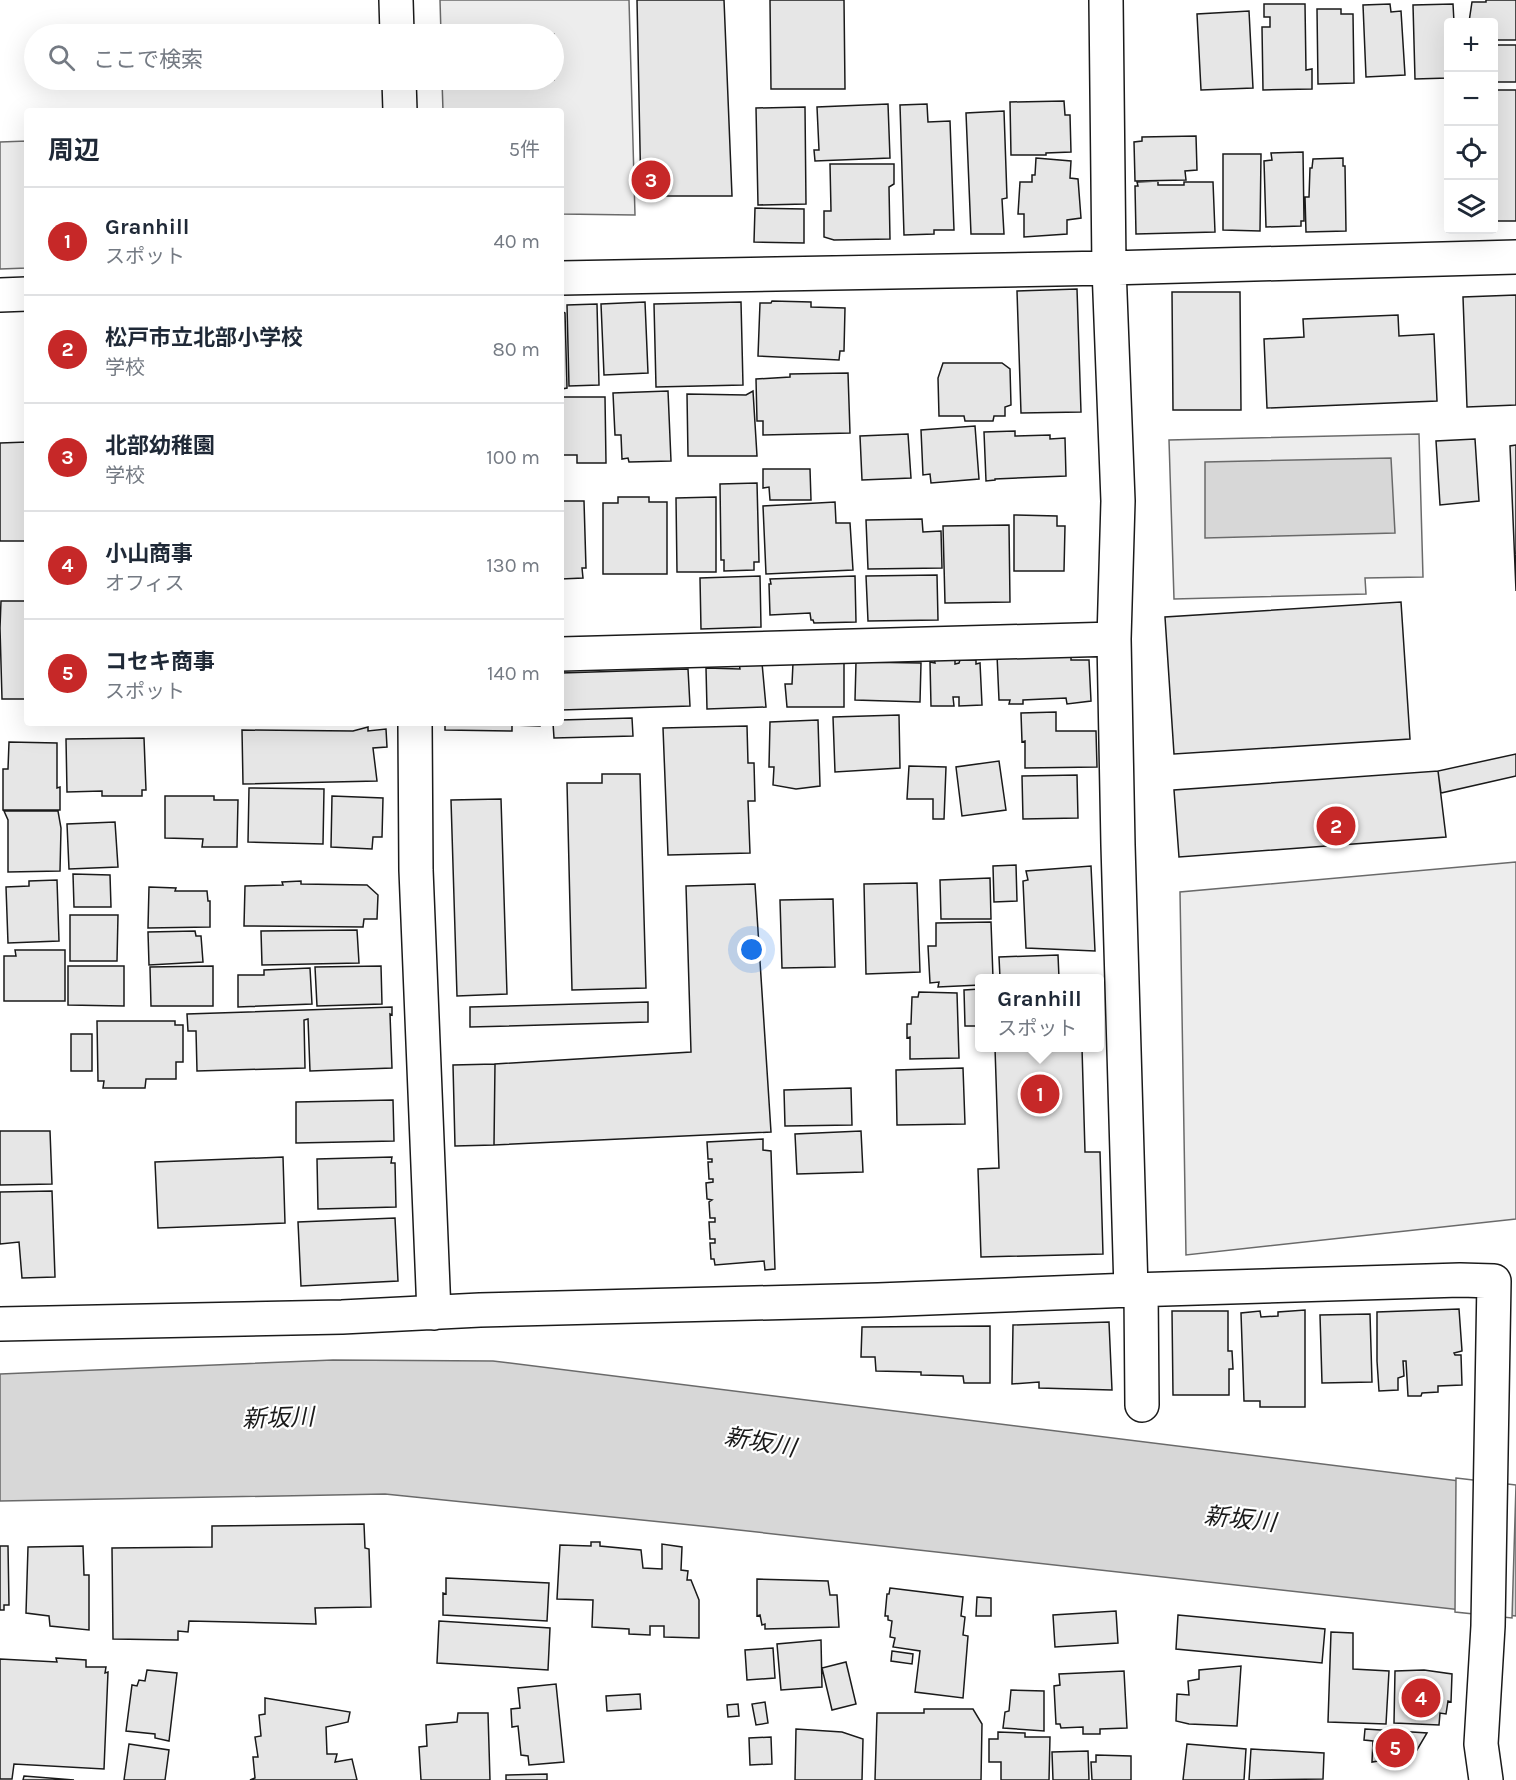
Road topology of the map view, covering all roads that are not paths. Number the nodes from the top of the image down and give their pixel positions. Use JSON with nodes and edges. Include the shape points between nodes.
{"nodes":[{"id":1,"x":396,"y":0,"type":"edge"},
{"id":2,"x":1106,"y":0,"type":"edge"},
{"id":3,"x":397,"y":24,"type":"edge"},
{"id":4,"x":399,"y":90,"type":"edge"},
{"id":5,"x":400,"y":108,"type":"edge"},
{"id":6,"x":1516,"y":257,"type":"edge"},
{"id":7,"x":1109,"y":268,"type":"junction"},
{"id":8,"x":564,"y":279,"type":"edge"},
{"id":9,"x":24,"y":294,"type":"edge"},
{"id":10,"x":0,"y":295,"type":"edge"},
{"id":11,"x":1114,"y":639,"type":"junction"},
{"id":12,"x":564,"y":654,"type":"edge"},
{"id":13,"x":415,"y":726,"type":"edge"},
{"id":14,"x":1136,"y":1290,"type":"junction"},
{"id":15,"x":434,"y":1313,"type":"junction"},
{"id":16,"x":0,"y":1324,"type":"edge"},
{"id":17,"x":1142,"y":1405,"type":"dead end"},
{"id":18,"x":1500,"y":1452,"type":"edge"},
{"id":19,"x":1486,"y":1780,"type":"edge"}],
"edges":[{"from":1,"to":3,"type":"street"},
{"from":2,"to":7,"type":"street"},
{"from":4,"to":5,"type":"street"},
{"from":6,"to":7,"type":"street"},
{"from":7,"to":8,"type":"street"},
{"from":7,"to":11,"type":"street","via":[[1118,501]]},
{"from":9,"to":10,"type":"street"},
{"from":11,"to":12,"type":"street"},
{"from":11,"to":14,"type":"street"},
{"from":13,"to":15,"type":"street","via":[[416,870]]},
{"from":14,"to":15,"type":"street"},
{"from":14,"to":17,"type":"street"},
{"from":14,"to":18,"type":"street","via":[[1494,1281]]},
{"from":15,"to":16,"type":"street"},
{"from":18,"to":19,"type":"street","via":[[1481,1744]]}]}
